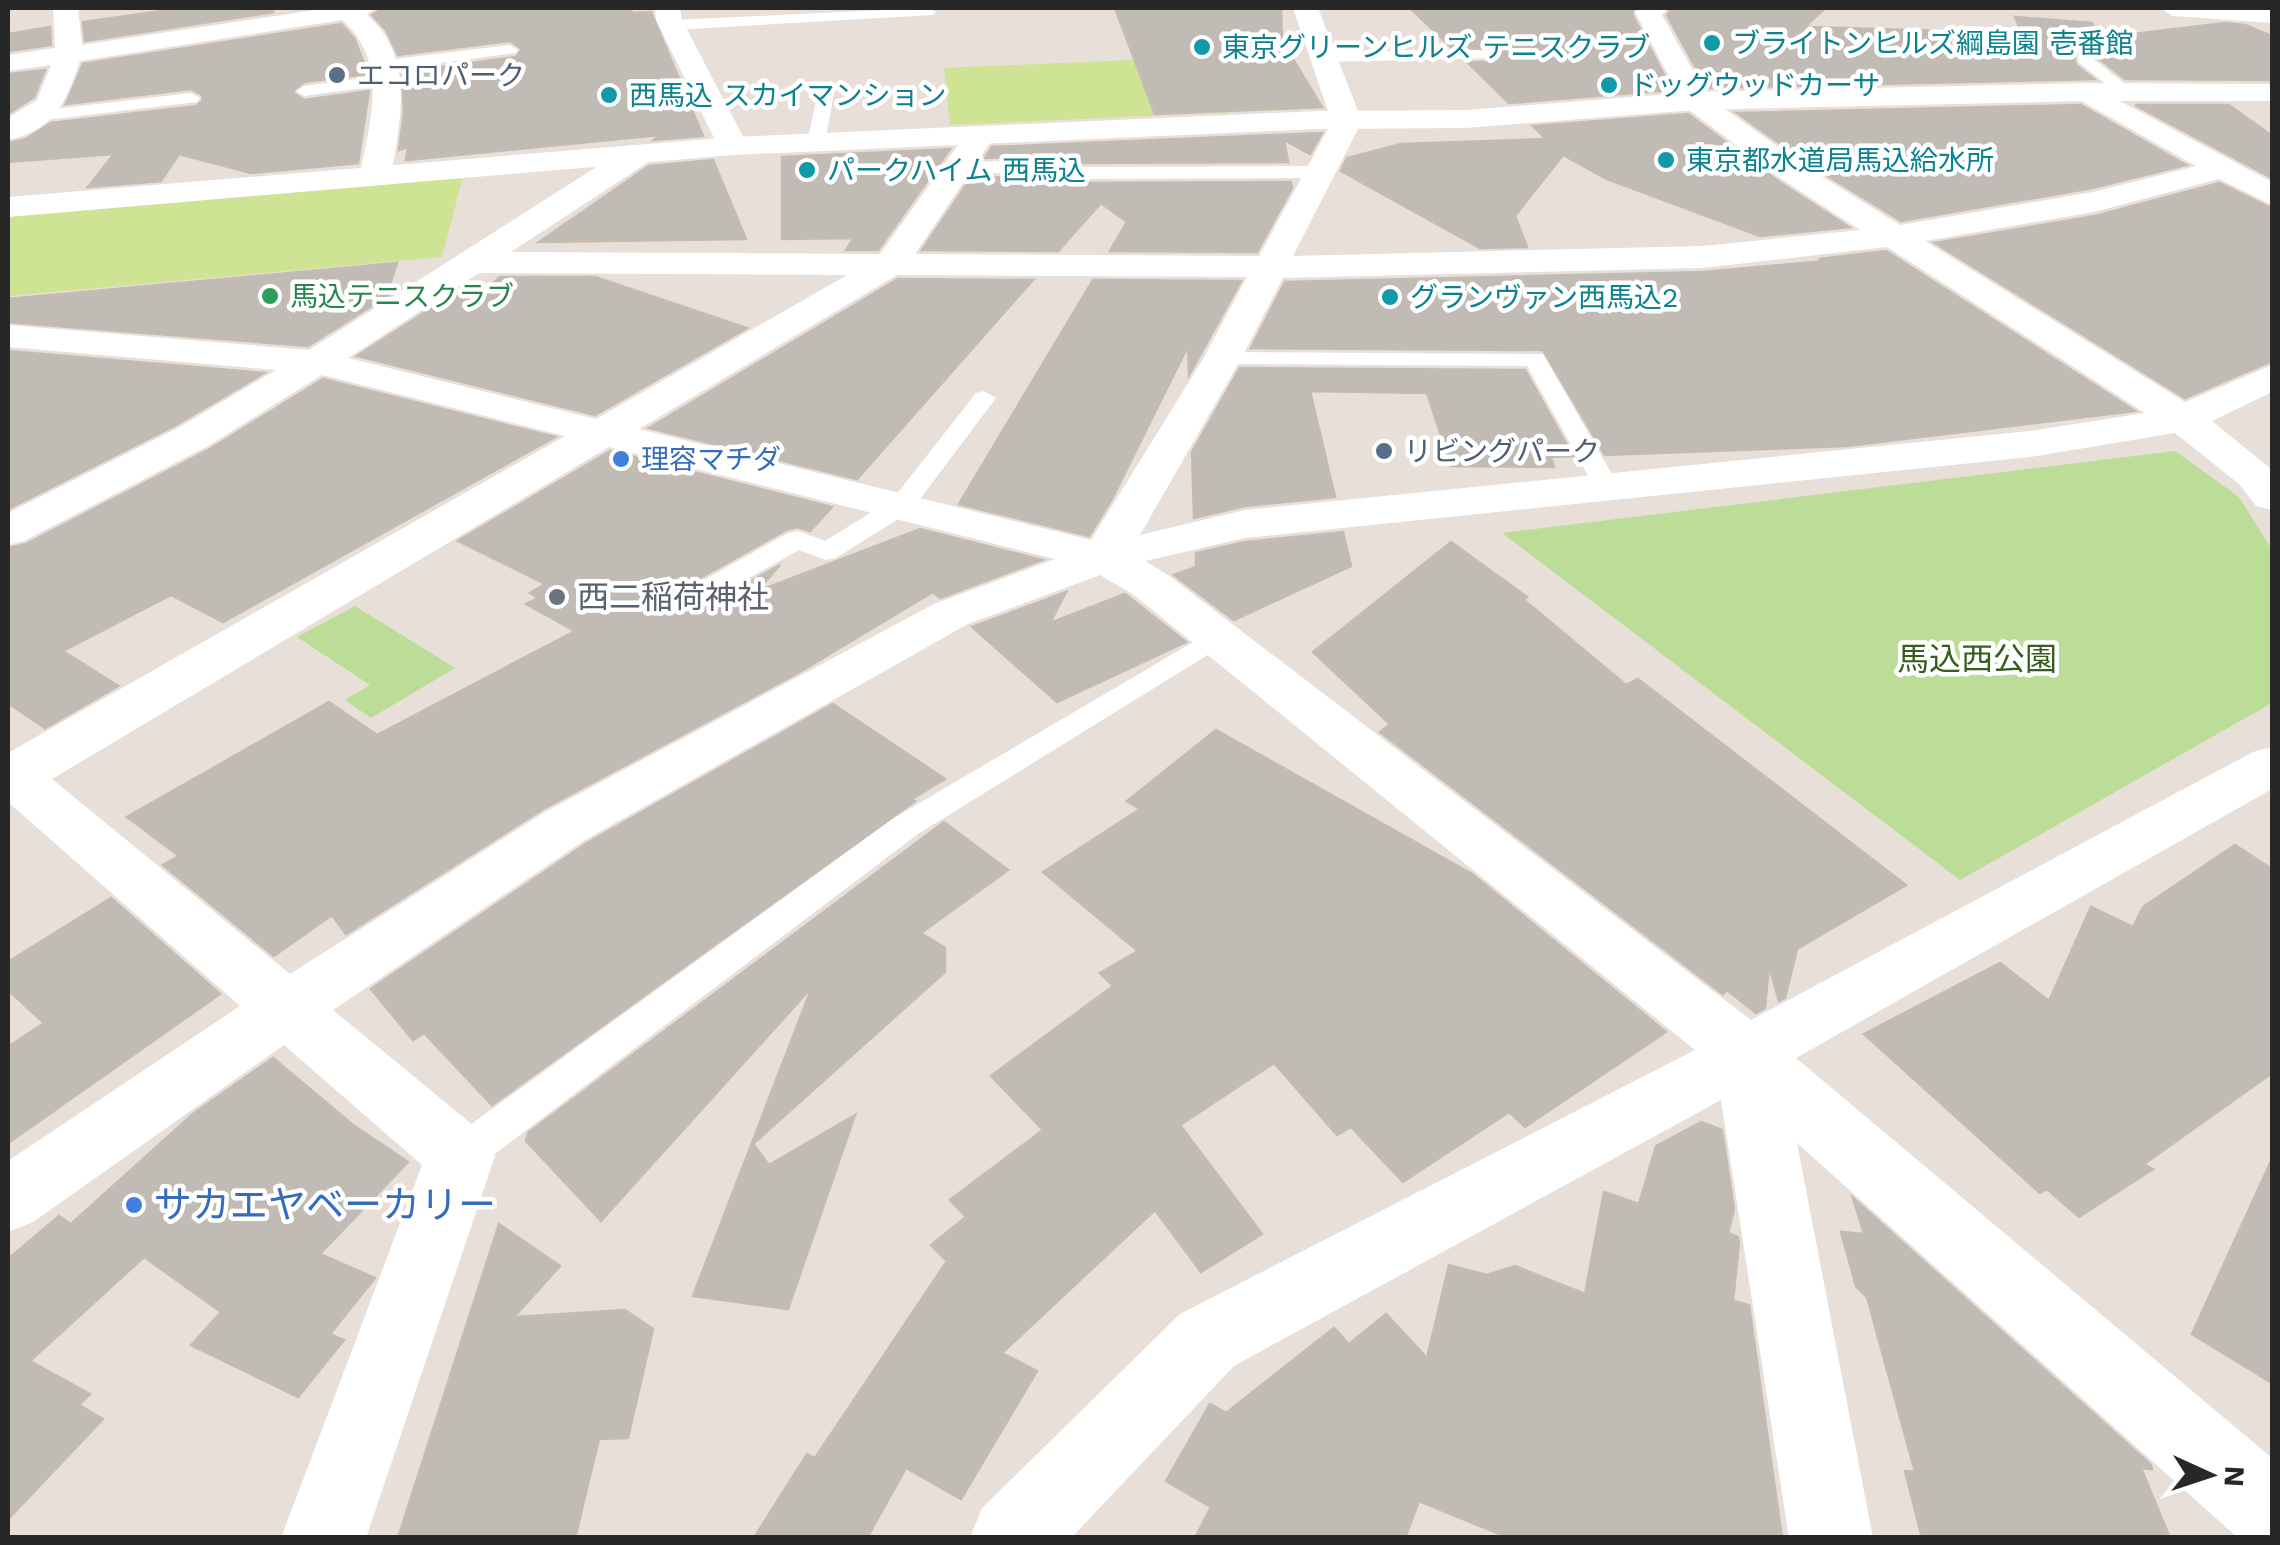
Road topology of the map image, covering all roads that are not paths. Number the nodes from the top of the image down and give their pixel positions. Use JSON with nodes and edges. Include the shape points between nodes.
{"nodes":[{"id":1,"x":66,"y":8,"type":"edge"},
{"id":2,"x":1305,"y":8,"type":"edge"},
{"id":3,"x":1656,"y":8,"type":"edge"},
{"id":4,"x":2173,"y":8,"type":"edge"},
{"id":5,"x":355,"y":9,"type":"edge"},
{"id":6,"x":928,"y":12,"type":"dead end"},
{"id":7,"x":2260,"y":15,"type":"edge"},
{"id":8,"x":670,"y":16,"type":"edge"},
{"id":9,"x":510,"y":50,"type":"dead end"},
{"id":10,"x":69,"y":54,"type":"junction"},
{"id":11,"x":1489,"y":56,"type":"dead end"},
{"id":12,"x":1322,"y":57,"type":"junction"},
{"id":13,"x":2084,"y":59,"type":"dead end"},
{"id":14,"x":8,"y":63,"type":"edge"},
{"id":15,"x":386,"y":73,"type":"junction"},
{"id":16,"x":827,"y":87,"type":"dead end"},
{"id":17,"x":304,"y":91,"type":"dead end"},
{"id":18,"x":2086,"y":92,"type":"junction"},
{"id":19,"x":2127,"y":92,"type":"junction"},
{"id":20,"x":2272,"y":93,"type":"edge"},
{"id":21,"x":192,"y":98,"type":"dead end"},
{"id":22,"x":1696,"y":101,"type":"junction"},
{"id":23,"x":37,"y":116,"type":"junction"},
{"id":24,"x":1345,"y":120,"type":"junction"},
{"id":25,"x":8,"y":131,"type":"edge"},
{"id":26,"x":979,"y":137,"type":"junction"},
{"id":27,"x":816,"y":143,"type":"junction"},
{"id":28,"x":733,"y":146,"type":"junction"},
{"id":29,"x":642,"y":152,"type":"junction"},
{"id":30,"x":960,"y":168,"type":"junction"},
{"id":31,"x":2224,"y":168,"type":"junction"},
{"id":32,"x":1318,"y":172,"type":"junction"},
{"id":33,"x":375,"y":177,"type":"junction"},
{"id":34,"x":2272,"y":195,"type":"edge"},
{"id":35,"x":8,"y":207,"type":"edge"},
{"id":36,"x":1895,"y":236,"type":"junction"},
{"id":37,"x":470,"y":262,"type":"junction"},
{"id":38,"x":891,"y":264,"type":"junction"},
{"id":39,"x":1271,"y":267,"type":"junction"},
{"id":40,"x":8,"y":336,"type":"edge"},
{"id":41,"x":1222,"y":360,"type":"junction"},
{"id":42,"x":316,"y":362,"type":"junction"},
{"id":43,"x":2272,"y":377,"type":"edge"},
{"id":44,"x":984,"y":398,"type":"dead end"},
{"id":45,"x":2183,"y":419,"type":"junction"},
{"id":46,"x":608,"y":432,"type":"junction"},
{"id":47,"x":1605,"y":485,"type":"junction"},
{"id":48,"x":2272,"y":497,"type":"edge"},
{"id":49,"x":902,"y":505,"type":"junction"},
{"id":50,"x":8,"y":531,"type":"edge"},
{"id":51,"x":1104,"y":557,"type":"junction"},
{"id":52,"x":687,"y":601,"type":"dead end"},
{"id":53,"x":1217,"y":637,"type":"junction"},
{"id":54,"x":2272,"y":765,"type":"edge"},
{"id":55,"x":9,"y":777,"type":"edge"},
{"id":56,"x":286,"y":1009,"type":"junction"},
{"id":57,"x":1748,"y":1054,"type":"junction"},
{"id":58,"x":460,"y":1156,"type":"junction"},
{"id":59,"x":8,"y":1200,"type":"edge"},
{"id":60,"x":2272,"y":1512,"type":"edge"},
{"id":61,"x":323,"y":1538,"type":"edge"},
{"id":62,"x":1012,"y":1538,"type":"edge"},
{"id":63,"x":1831,"y":1538,"type":"edge"}],
"edges":[{"from":1,"to":10,"type":"street"},
{"from":2,"to":12,"type":"street"},
{"from":3,"to":22,"type":"street","via":[[1648,12]]},
{"from":4,"to":7,"type":"street"},
{"from":5,"to":10,"type":"street"},
{"from":5,"to":15,"type":"street","via":[[374,36]]},
{"from":6,"to":8,"type":"lane"},
{"from":8,"to":28,"type":"street"},
{"from":9,"to":15,"type":"lane"},
{"from":10,"to":14,"type":"street"},
{"from":10,"to":23,"type":"street","via":[[50,105]]},
{"from":11,"to":12,"type":"lane"},
{"from":12,"to":24,"type":"street"},
{"from":13,"to":19,"type":"lane"},
{"from":15,"to":17,"type":"lane"},
{"from":15,"to":33,"type":"street"},
{"from":16,"to":27,"type":"lane"},
{"from":18,"to":19,"type":"street"},
{"from":18,"to":22,"type":"street"},
{"from":18,"to":31,"type":"street"},
{"from":19,"to":20,"type":"street"},
{"from":21,"to":23,"type":"lane"},
{"from":22,"to":24,"type":"street"},
{"from":22,"to":36,"type":"street"},
{"from":23,"to":25,"type":"street"},
{"from":24,"to":26,"type":"street"},
{"from":24,"to":32,"type":"street"},
{"from":26,"to":27,"type":"street"},
{"from":26,"to":30,"type":"street"},
{"from":27,"to":28,"type":"street"},
{"from":28,"to":29,"type":"street"},
{"from":29,"to":33,"type":"street"},
{"from":29,"to":37,"type":"street"},
{"from":30,"to":32,"type":"lane"},
{"from":30,"to":38,"type":"street"},
{"from":31,"to":34,"type":"street"},
{"from":31,"to":36,"type":"street","via":[[2094,202]]},
{"from":32,"to":39,"type":"street"},
{"from":33,"to":35,"type":"street"},
{"from":36,"to":39,"type":"street","via":[[1703,258]]},
{"from":36,"to":45,"type":"street"},
{"from":37,"to":38,"type":"street"},
{"from":37,"to":42,"type":"street"},
{"from":38,"to":39,"type":"street"},
{"from":38,"to":46,"type":"street"},
{"from":39,"to":41,"type":"street"},
{"from":40,"to":42,"type":"street"},
{"from":41,"to":47,"type":"lane","via":[[1535,359]]},
{"from":41,"to":51,"type":"street"},
{"from":42,"to":46,"type":"street"},
{"from":42,"to":50,"type":"street","via":[[193,437]]},
{"from":43,"to":45,"type":"street"},
{"from":44,"to":49,"type":"lane"},
{"from":45,"to":47,"type":"street","via":[[2030,444]]},
{"from":45,"to":48,"type":"street","via":[[2254,474]]},
{"from":46,"to":49,"type":"street"},
{"from":46,"to":55,"type":"street"},
{"from":47,"to":51,"type":"street","via":[[1245,524]]},
{"from":49,"to":51,"type":"street"},
{"from":49,"to":52,"type":"lane","via":[[826,552],[798,539]]},
{"from":51,"to":53,"type":"street"},
{"from":51,"to":56,"type":"street","via":[[951,614],[565,826]]},
{"from":53,"to":57,"type":"street"},
{"from":53,"to":58,"type":"lane","via":[[906,826]]},
{"from":54,"to":57,"type":"street"},
{"from":55,"to":56,"type":"street"},
{"from":56,"to":58,"type":"street"},
{"from":56,"to":59,"type":"street"},
{"from":57,"to":60,"type":"street"},
{"from":57,"to":62,"type":"street","via":[[1207,1340]]},
{"from":57,"to":63,"type":"street"},
{"from":58,"to":61,"type":"street"}]}
